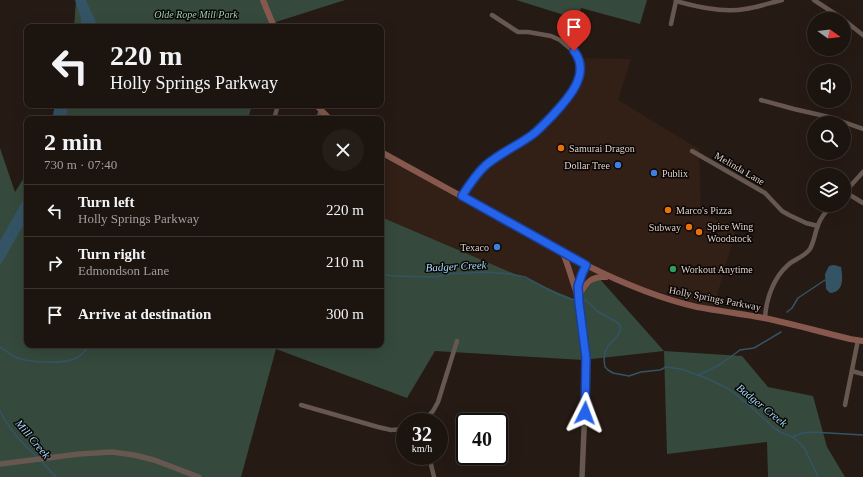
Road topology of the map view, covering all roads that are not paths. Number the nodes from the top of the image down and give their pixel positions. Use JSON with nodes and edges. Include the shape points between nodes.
{"nodes":[{"id":1,"x":263,"y":0,"type":"edge"},
{"id":2,"x":782,"y":0,"type":"edge"},
{"id":3,"x":814,"y":0,"type":"edge"},
{"id":4,"x":676,"y":1,"type":"edge"},
{"id":5,"x":833,"y":12,"type":"edge"},
{"id":6,"x":492,"y":15,"type":"dead end"},
{"id":7,"x":273,"y":24,"type":"edge"},
{"id":8,"x":671,"y":24,"type":"dead end"},
{"id":9,"x":851,"y":25,"type":"edge"},
{"id":10,"x":863,"y":35,"type":"edge"},
{"id":11,"x":761,"y":100,"type":"dead end"},
{"id":12,"x":319,"y":108,"type":"edge"},
{"id":13,"x":327,"y":116,"type":"edge"},
{"id":14,"x":863,"y":129,"type":"edge"},
{"id":15,"x":692,"y":151,"type":"dead end"},
{"id":16,"x":384,"y":154,"type":"edge"},
{"id":17,"x":863,"y":172,"type":"edge"},
{"id":18,"x":851,"y":185,"type":"edge"},
{"id":19,"x":462,"y":196,"type":"junction"},
{"id":20,"x":851,"y":196,"type":"edge"},
{"id":21,"x":863,"y":204,"type":"edge"},
{"id":22,"x":826,"y":212,"type":"edge"},
{"id":23,"x":818,"y":226,"type":"junction"},
{"id":24,"x":563,"y":253,"type":"junction"},
{"id":25,"x":586,"y":265,"type":"junction"},
{"id":26,"x":610,"y":277,"type":"junction"},
{"id":27,"x":578,"y":296,"type":"junction"},
{"id":28,"x":765,"y":318,"type":"junction"},
{"id":29,"x":457,"y":341,"type":"dead end"},
{"id":30,"x":861,"y":341,"type":"edge"},
{"id":31,"x":852,"y":371,"type":"junction"},
{"id":32,"x":863,"y":374,"type":"edge"},
{"id":33,"x":301,"y":405,"type":"dead end"},
{"id":34,"x":845,"y":405,"type":"dead end"},
{"id":35,"x":431,"y":413,"type":"edge"},
{"id":36,"x":396,"y":430,"type":"edge"},
{"id":37,"x":0,"y":464,"type":"edge"},
{"id":38,"x":432,"y":465,"type":"edge"},
{"id":39,"x":199,"y":477,"type":"edge"},
{"id":40,"x":434,"y":477,"type":"edge"},
{"id":41,"x":582,"y":477,"type":"edge"}],
"edges":[{"from":1,"to":7,"type":"main road"},
{"from":2,"to":4,"type":"street","via":[[744,10],[699,7]]},
{"from":3,"to":5,"type":"street"},
{"from":4,"to":8,"type":"street"},
{"from":6,"to":19,"type":"street","via":[[518,32],[551,36],[560,40],[577,55],[579,75],[570,97],[541,128],[486,165]]},
{"from":9,"to":10,"type":"street"},
{"from":11,"to":14,"type":"street","via":[[828,116]]},
{"from":12,"to":13,"type":"main road"},
{"from":15,"to":23,"type":"street","name":"Melinda Lane","via":[[765,193],[782,211]]},
{"from":16,"to":19,"type":"main road","name":"Holly Springs Parkway"},
{"from":17,"to":18,"type":"street"},
{"from":19,"to":24,"type":"main road","name":"Holly Springs Parkway"},
{"from":20,"to":21,"type":"street"},
{"from":22,"to":23,"type":"street"},
{"from":23,"to":28,"type":"street","via":[[807,252],[784,269],[774,284]]},
{"from":24,"to":25,"type":"main road","name":"Holly Springs Parkway"},
{"from":24,"to":27,"type":"main road"},
{"from":25,"to":26,"type":"main road","name":"Holly Springs Parkway"},
{"from":25,"to":27,"type":"street","via":[[579,280]]},
{"from":26,"to":27,"type":"main road","via":[[588,281]]},
{"from":26,"to":28,"type":"main road","name":"Holly Springs Parkway","via":[[682,303]]},
{"from":27,"to":41,"type":"street","via":[[586,358]]},
{"from":28,"to":30,"type":"main road","name":"Holly Springs Parkway"},
{"from":29,"to":35,"type":"street","via":[[438,402]]},
{"from":30,"to":31,"type":"street"},
{"from":31,"to":32,"type":"street"},
{"from":31,"to":34,"type":"street"},
{"from":33,"to":36,"type":"street"},
{"from":37,"to":39,"type":"street","via":[[98,452],[134,455]]},
{"from":38,"to":40,"type":"street"}]}
